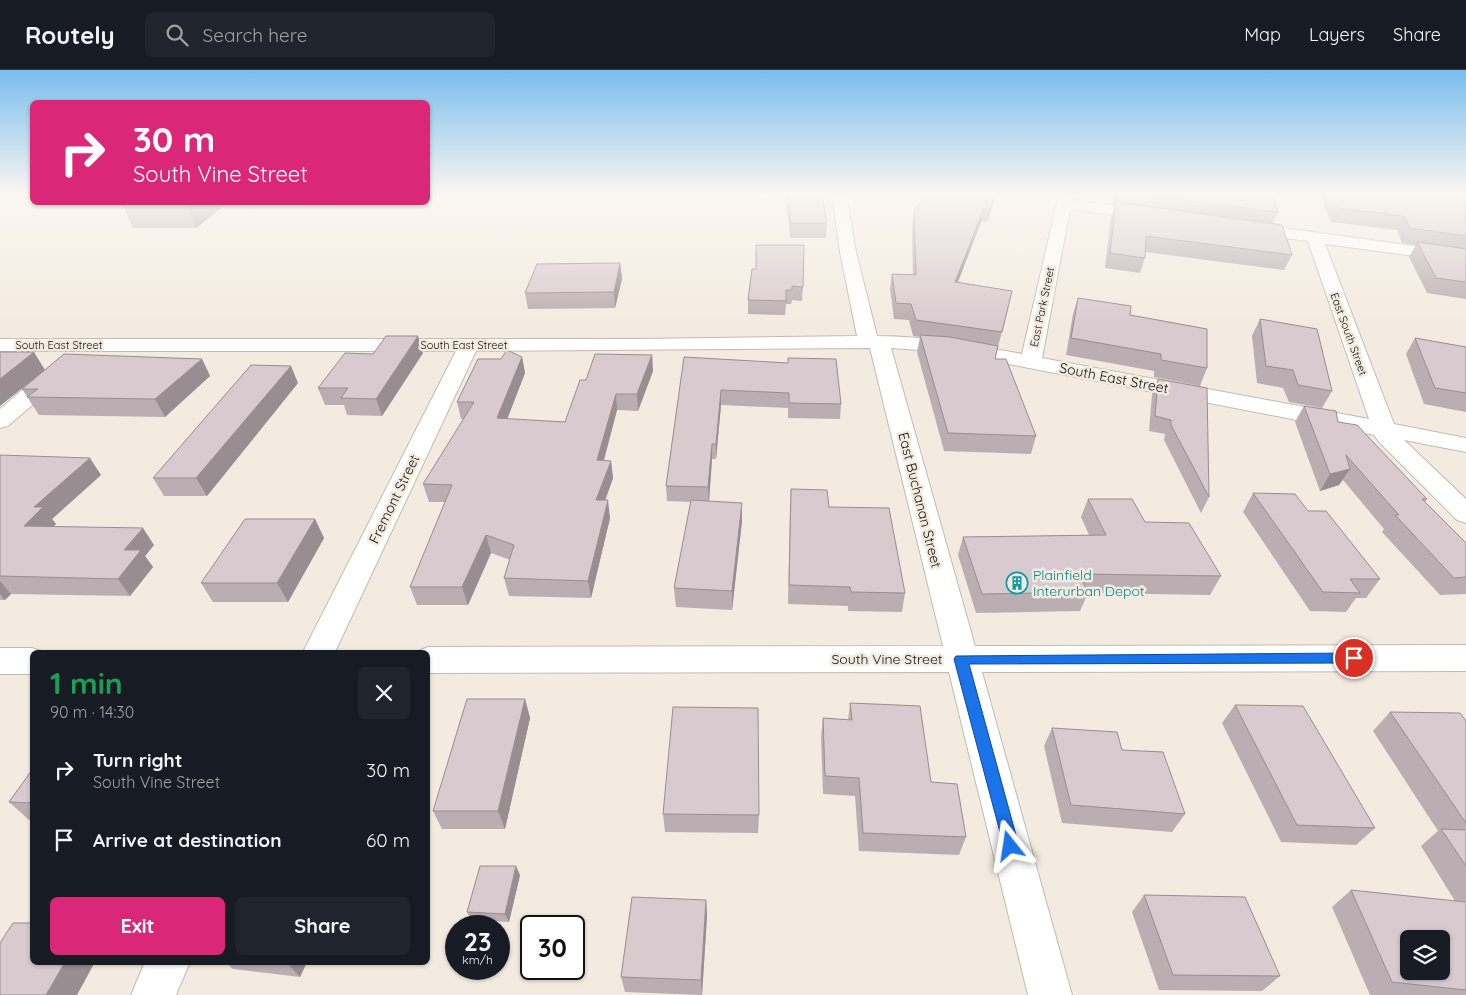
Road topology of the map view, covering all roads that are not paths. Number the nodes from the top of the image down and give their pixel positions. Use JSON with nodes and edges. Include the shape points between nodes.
{"nodes":[{"id":1,"x":846,"y":237,"type":"edge"},
{"id":2,"x":1057,"y":237,"type":"edge"},
{"id":3,"x":1309,"y":237,"type":"edge"},
{"id":4,"x":1315,"y":238,"type":"junction"},
{"id":5,"x":1466,"y":258,"type":"edge"},
{"id":6,"x":874,"y":342,"type":"junction"},
{"id":7,"x":0,"y":345,"type":"edge"},
{"id":8,"x":90,"y":345,"type":"junction"},
{"id":9,"x":469,"y":345,"type":"junction"},
{"id":10,"x":1030,"y":362,"type":"junction"},
{"id":11,"x":0,"y":421,"type":"edge"},
{"id":12,"x":1384,"y":430,"type":"junction"},
{"id":13,"x":1466,"y":445,"type":"edge"},
{"id":14,"x":1466,"y":514,"type":"edge"},
{"id":15,"x":320,"y":650,"type":"edge"},
{"id":16,"x":1466,"y":658,"type":"edge"},
{"id":17,"x":961,"y":659,"type":"junction"},
{"id":18,"x":430,"y":660,"type":"edge"},
{"id":19,"x":0,"y":661,"type":"edge"},
{"id":20,"x":30,"y":661,"type":"edge"},
{"id":21,"x":167,"y":965,"type":"edge"},
{"id":22,"x":153,"y":995,"type":"edge"},
{"id":23,"x":1050,"y":995,"type":"edge"}],
"edges":[{"from":1,"to":6,"type":"street","name":"East Buchanan Street"},
{"from":2,"to":10,"type":"street","name":"East Park Street"},
{"from":3,"to":4,"type":"street"},
{"from":4,"to":5,"type":"street"},
{"from":4,"to":12,"type":"street","name":"East South Street"},
{"from":6,"to":9,"type":"street","name":"South East Street"},
{"from":6,"to":10,"type":"street","name":"South East Street","via":[[947,346]]},
{"from":6,"to":17,"type":"street","name":"East Buchanan Street"},
{"from":7,"to":8,"type":"street","name":"South East Street"},
{"from":8,"to":9,"type":"street","name":"South East Street"},
{"from":8,"to":11,"type":"street"},
{"from":9,"to":15,"type":"street","name":"Fremont Street"},
{"from":10,"to":12,"type":"street","name":"South East Street"},
{"from":12,"to":13,"type":"street","name":"South East Street"},
{"from":12,"to":14,"type":"street","name":"East South Street","via":[[1387,437]]},
{"from":16,"to":17,"type":"street","name":"South Vine Street"},
{"from":17,"to":18,"type":"street","name":"South Vine Street"},
{"from":17,"to":23,"type":"street","name":"East Buchanan Street"},
{"from":19,"to":20,"type":"street"},
{"from":21,"to":22,"type":"street"}]}
